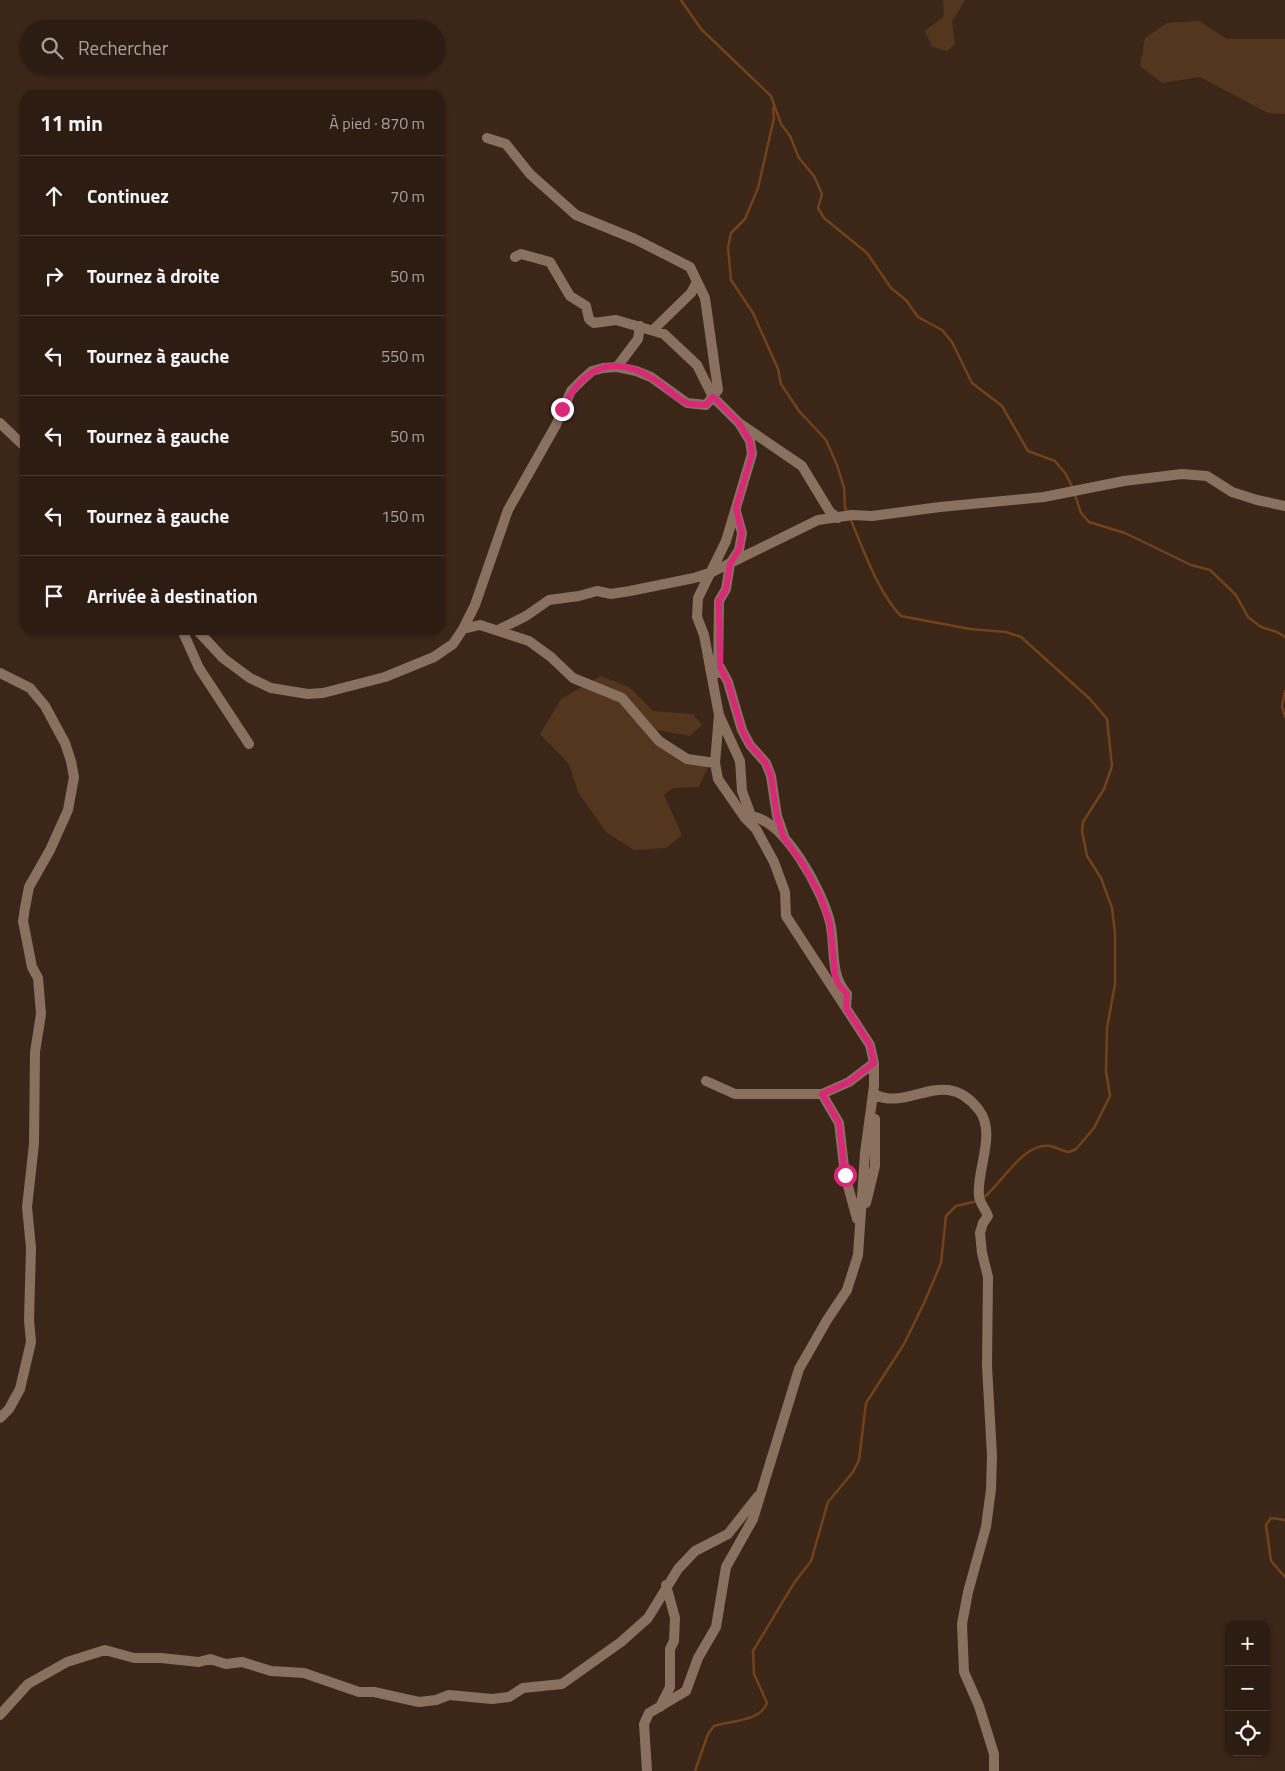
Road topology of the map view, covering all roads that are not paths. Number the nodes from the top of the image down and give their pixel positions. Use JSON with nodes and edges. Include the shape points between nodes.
{"nodes":[{"id":1,"x":487,"y":138,"type":"dead end"},
{"id":2,"x":515,"y":257,"type":"dead end"},
{"id":3,"x":697,"y":282,"type":"junction"},
{"id":4,"x":640,"y":326,"type":"junction"},
{"id":5,"x":653,"y":330,"type":"junction"},
{"id":6,"x":617,"y":367,"type":"junction"},
{"id":7,"x":713,"y":397,"type":"junction"},
{"id":8,"x":0,"y":422,"type":"edge"},
{"id":9,"x":739,"y":423,"type":"junction"},
{"id":10,"x":20,"y":442,"type":"edge"},
{"id":11,"x":1285,"y":506,"type":"edge"},
{"id":12,"x":736,"y":508,"type":"junction"},
{"id":13,"x":845,"y":516,"type":"junction"},
{"id":14,"x":730,"y":564,"type":"junction"},
{"id":15,"x":712,"y":572,"type":"junction"},
{"id":16,"x":463,"y":629,"type":"junction"},
{"id":17,"x":498,"y":630,"type":"junction"},
{"id":18,"x":184,"y":635,"type":"edge"},
{"id":19,"x":202,"y":635,"type":"edge"},
{"id":20,"x":720,"y":667,"type":"junction"},
{"id":21,"x":0,"y":673,"type":"edge"},
{"id":22,"x":714,"y":686,"type":"junction"},
{"id":23,"x":719,"y":715,"type":"junction"},
{"id":24,"x":249,"y":744,"type":"dead end"},
{"id":25,"x":715,"y":763,"type":"junction"},
{"id":26,"x":751,"y":816,"type":"junction"},
{"id":27,"x":756,"y":828,"type":"junction"},
{"id":28,"x":784,"y":838,"type":"junction"},
{"id":29,"x":846,"y":1008,"type":"junction"},
{"id":30,"x":874,"y":1063,"type":"junction"},
{"id":31,"x":706,"y":1081,"type":"dead end"},
{"id":32,"x":874,"y":1090,"type":"junction"},
{"id":33,"x":822,"y":1094,"type":"junction"},
{"id":34,"x":860,"y":1222,"type":"junction"},
{"id":35,"x":0,"y":1418,"type":"edge"},
{"id":36,"x":761,"y":1494,"type":"junction"},
{"id":37,"x":666,"y":1585,"type":"junction"},
{"id":38,"x":660,"y":1707,"type":"junction"},
{"id":39,"x":0,"y":1715,"type":"edge"},
{"id":40,"x":647,"y":1771,"type":"edge"},
{"id":41,"x":994,"y":1771,"type":"edge"}],
"edges":[{"from":1,"to":3,"type":"street","via":[[506,144],[530,174],[576,215],[690,268]]},
{"from":2,"to":4,"type":"street","via":[[521,254],[550,262],[570,296],[586,306],[589,319],[594,323],[616,320]]},
{"from":3,"to":5,"type":"street","via":[[691,293]]},
{"from":3,"to":7,"type":"street","via":[[705,298],[718,390]]},
{"from":4,"to":5,"type":"street"},
{"from":4,"to":6,"type":"street","via":[[638,339]]},
{"from":5,"to":7,"type":"street","via":[[664,334],[697,365]]},
{"from":6,"to":7,"type":"street","via":[[650,377],[687,403],[706,405]]},
{"from":6,"to":16,"type":"street","via":[[592,371],[571,392],[508,510],[478,598]]},
{"from":7,"to":9,"type":"street"},
{"from":8,"to":10,"type":"street"},
{"from":9,"to":12,"type":"street","via":[[750,441],[752,454]]},
{"from":9,"to":13,"type":"street","via":[[802,466],[830,512]]},
{"from":11,"to":13,"type":"street","via":[[1232,492],[1207,476],[1182,474],[1124,481],[1044,497],[872,516]]},
{"from":12,"to":14,"type":"street","via":[[742,533],[739,550]]},
{"from":12,"to":15,"type":"street"},
{"from":13,"to":14,"type":"street","via":[[818,520]]},
{"from":14,"to":15,"type":"street"},
{"from":14,"to":20,"type":"street","via":[[726,589],[719,601]]},
{"from":15,"to":17,"type":"street","via":[[630,591],[611,594],[597,591],[549,600]]},
{"from":15,"to":22,"type":"street","via":[[698,598],[697,618],[704,635]]},
{"from":16,"to":17,"type":"street","via":[[480,625]]},
{"from":16,"to":19,"type":"street","via":[[453,644],[434,657],[385,677],[308,694],[272,688],[250,678],[223,658]]},
{"from":17,"to":25,"type":"street","via":[[529,641],[573,678],[622,698],[659,741],[687,759]]},
{"from":18,"to":24,"type":"street","via":[[198,668]]},
{"from":20,"to":22,"type":"street"},
{"from":20,"to":28,"type":"street","via":[[728,682],[742,730],[766,763],[771,776]]},
{"from":21,"to":35,"type":"street","via":[[30,688],[45,706],[71,760],[74,777],[68,810],[29,887],[23,922],[32,967],[38,978],[41,1014],[35,1052],[34,1144],[27,1207],[31,1248],[31,1342],[20,1389]]},
{"from":22,"to":23,"type":"street"},
{"from":23,"to":25,"type":"street"},
{"from":23,"to":26,"type":"street","via":[[740,762],[742,791]]},
{"from":25,"to":27,"type":"street","via":[[718,780]]},
{"from":26,"to":27,"type":"street"},
{"from":26,"to":28,"type":"street","via":[[760,817]]},
{"from":27,"to":29,"type":"street","via":[[785,892],[786,916]]},
{"from":28,"to":29,"type":"street","via":[[803,864],[826,910],[835,974],[838,984],[847,994]]},
{"from":29,"to":30,"type":"street","via":[[870,1045]]},
{"from":30,"to":32,"type":"street"},
{"from":30,"to":33,"type":"street","via":[[849,1082]]},
{"from":31,"to":33,"type":"street","via":[[734,1094]]},
{"from":32,"to":34,"type":"street"},
{"from":32,"to":41,"type":"street","via":[[891,1100],[941,1088],[974,1103],[985,1118],[981,1172],[982,1201],[988,1216],[980,1233],[988,1277],[991,1489],[986,1528],[962,1624],[964,1672],[994,1754]]},
{"from":33,"to":34,"type":"street","via":[[839,1123],[845,1175]]},
{"from":34,"to":36,"type":"street","via":[[858,1255],[847,1290],[799,1369]]},
{"from":36,"to":37,"type":"street","via":[[728,1534],[695,1551]]},
{"from":36,"to":38,"type":"street","via":[[753,1519],[726,1566],[716,1627],[698,1658],[686,1691]]},
{"from":37,"to":38,"type":"street","via":[[674,1618],[674,1641],[670,1649],[670,1686]]},
{"from":37,"to":39,"type":"street","via":[[648,1618],[621,1642],[562,1684],[523,1688],[510,1697],[492,1699],[450,1695],[419,1702],[359,1692],[304,1673],[271,1671],[242,1662],[226,1664],[210,1660],[134,1658],[105,1650],[68,1662],[28,1684]]},
{"from":38,"to":40,"type":"street","via":[[649,1713],[644,1724]]}]}
